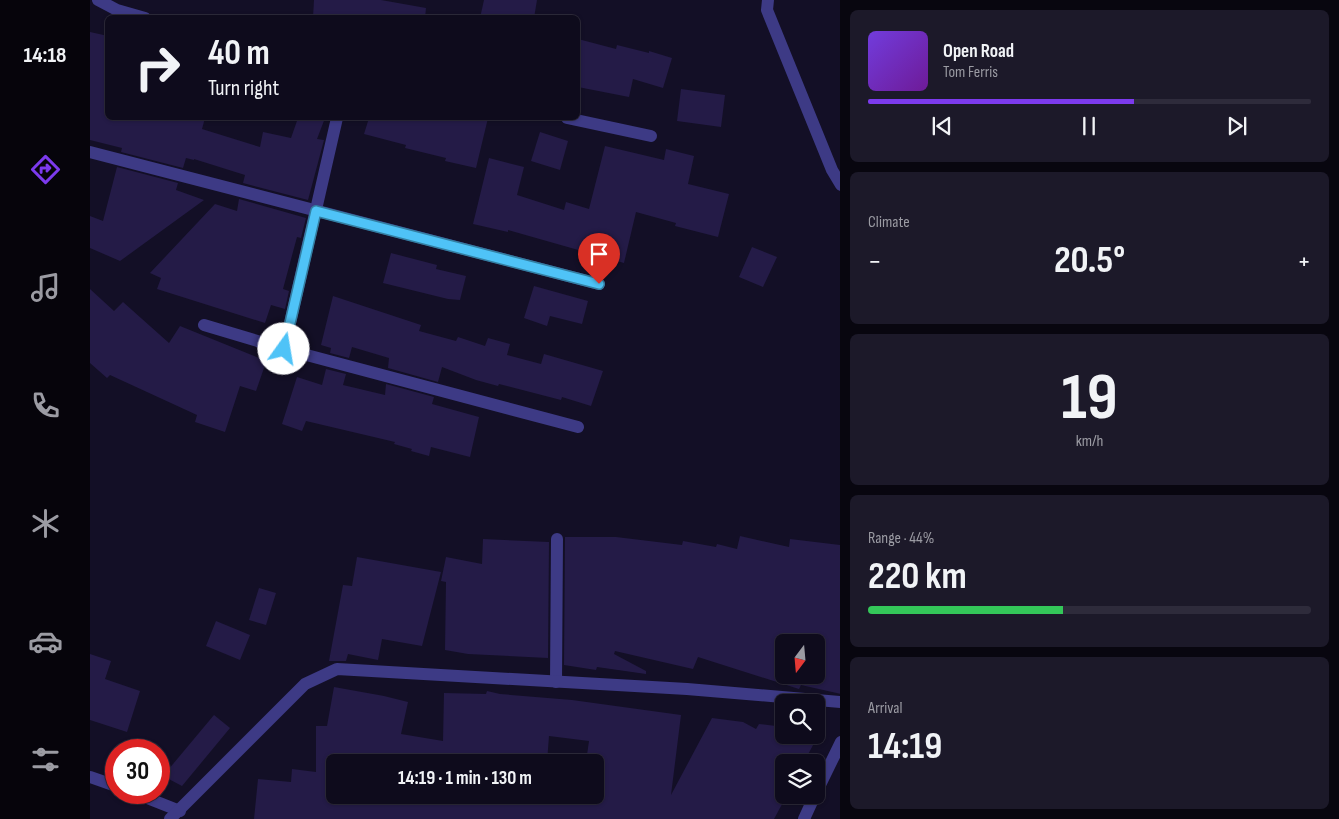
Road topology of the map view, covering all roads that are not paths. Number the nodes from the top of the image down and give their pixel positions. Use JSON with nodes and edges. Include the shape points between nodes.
{"nodes":[{"id":1,"x":98,"y":0,"type":"edge"},
{"id":2,"x":768,"y":0,"type":"edge"},
{"id":3,"x":134,"y":15,"type":"edge"},
{"id":4,"x":338,"y":120,"type":"edge"},
{"id":5,"x":576,"y":120,"type":"edge"},
{"id":6,"x":651,"y":136,"type":"dead end"},
{"id":7,"x":90,"y":152,"type":"edge"},
{"id":8,"x":840,"y":185,"type":"edge"},
{"id":9,"x":316,"y":211,"type":"junction"},
{"id":10,"x":599,"y":284,"type":"dead end"},
{"id":11,"x":204,"y":325,"type":"dead end"},
{"id":12,"x":284,"y":349,"type":"junction"},
{"id":13,"x":578,"y":427,"type":"dead end"},
{"id":14,"x":557,"y":539,"type":"dead end"},
{"id":15,"x":556,"y":682,"type":"junction"},
{"id":16,"x":840,"y":702,"type":"edge"},
{"id":17,"x":840,"y":742,"type":"edge"},
{"id":18,"x":825,"y":774,"type":"edge"},
{"id":19,"x":90,"y":777,"type":"edge"},
{"id":20,"x":105,"y":782,"type":"edge"},
{"id":21,"x":162,"y":804,"type":"edge"},
{"id":22,"x":811,"y":804,"type":"edge"},
{"id":23,"x":180,"y":811,"type":"junction"},
{"id":24,"x":170,"y":819,"type":"edge"},
{"id":25,"x":804,"y":819,"type":"edge"}],
"edges":[{"from":1,"to":3,"type":"street"},
{"from":2,"to":8,"type":"street","via":[[767,10]]},
{"from":4,"to":9,"type":"street"},
{"from":5,"to":6,"type":"street"},
{"from":7,"to":9,"type":"street"},
{"from":9,"to":10,"type":"street"},
{"from":9,"to":12,"type":"street"},
{"from":11,"to":12,"type":"street"},
{"from":12,"to":13,"type":"street"},
{"from":14,"to":15,"type":"street"},
{"from":15,"to":16,"type":"street"},
{"from":15,"to":23,"type":"street","via":[[336,669],[305,684]]},
{"from":17,"to":18,"type":"street"},
{"from":19,"to":20,"type":"street"},
{"from":21,"to":23,"type":"street"},
{"from":22,"to":25,"type":"street"},
{"from":23,"to":24,"type":"street"}]}
